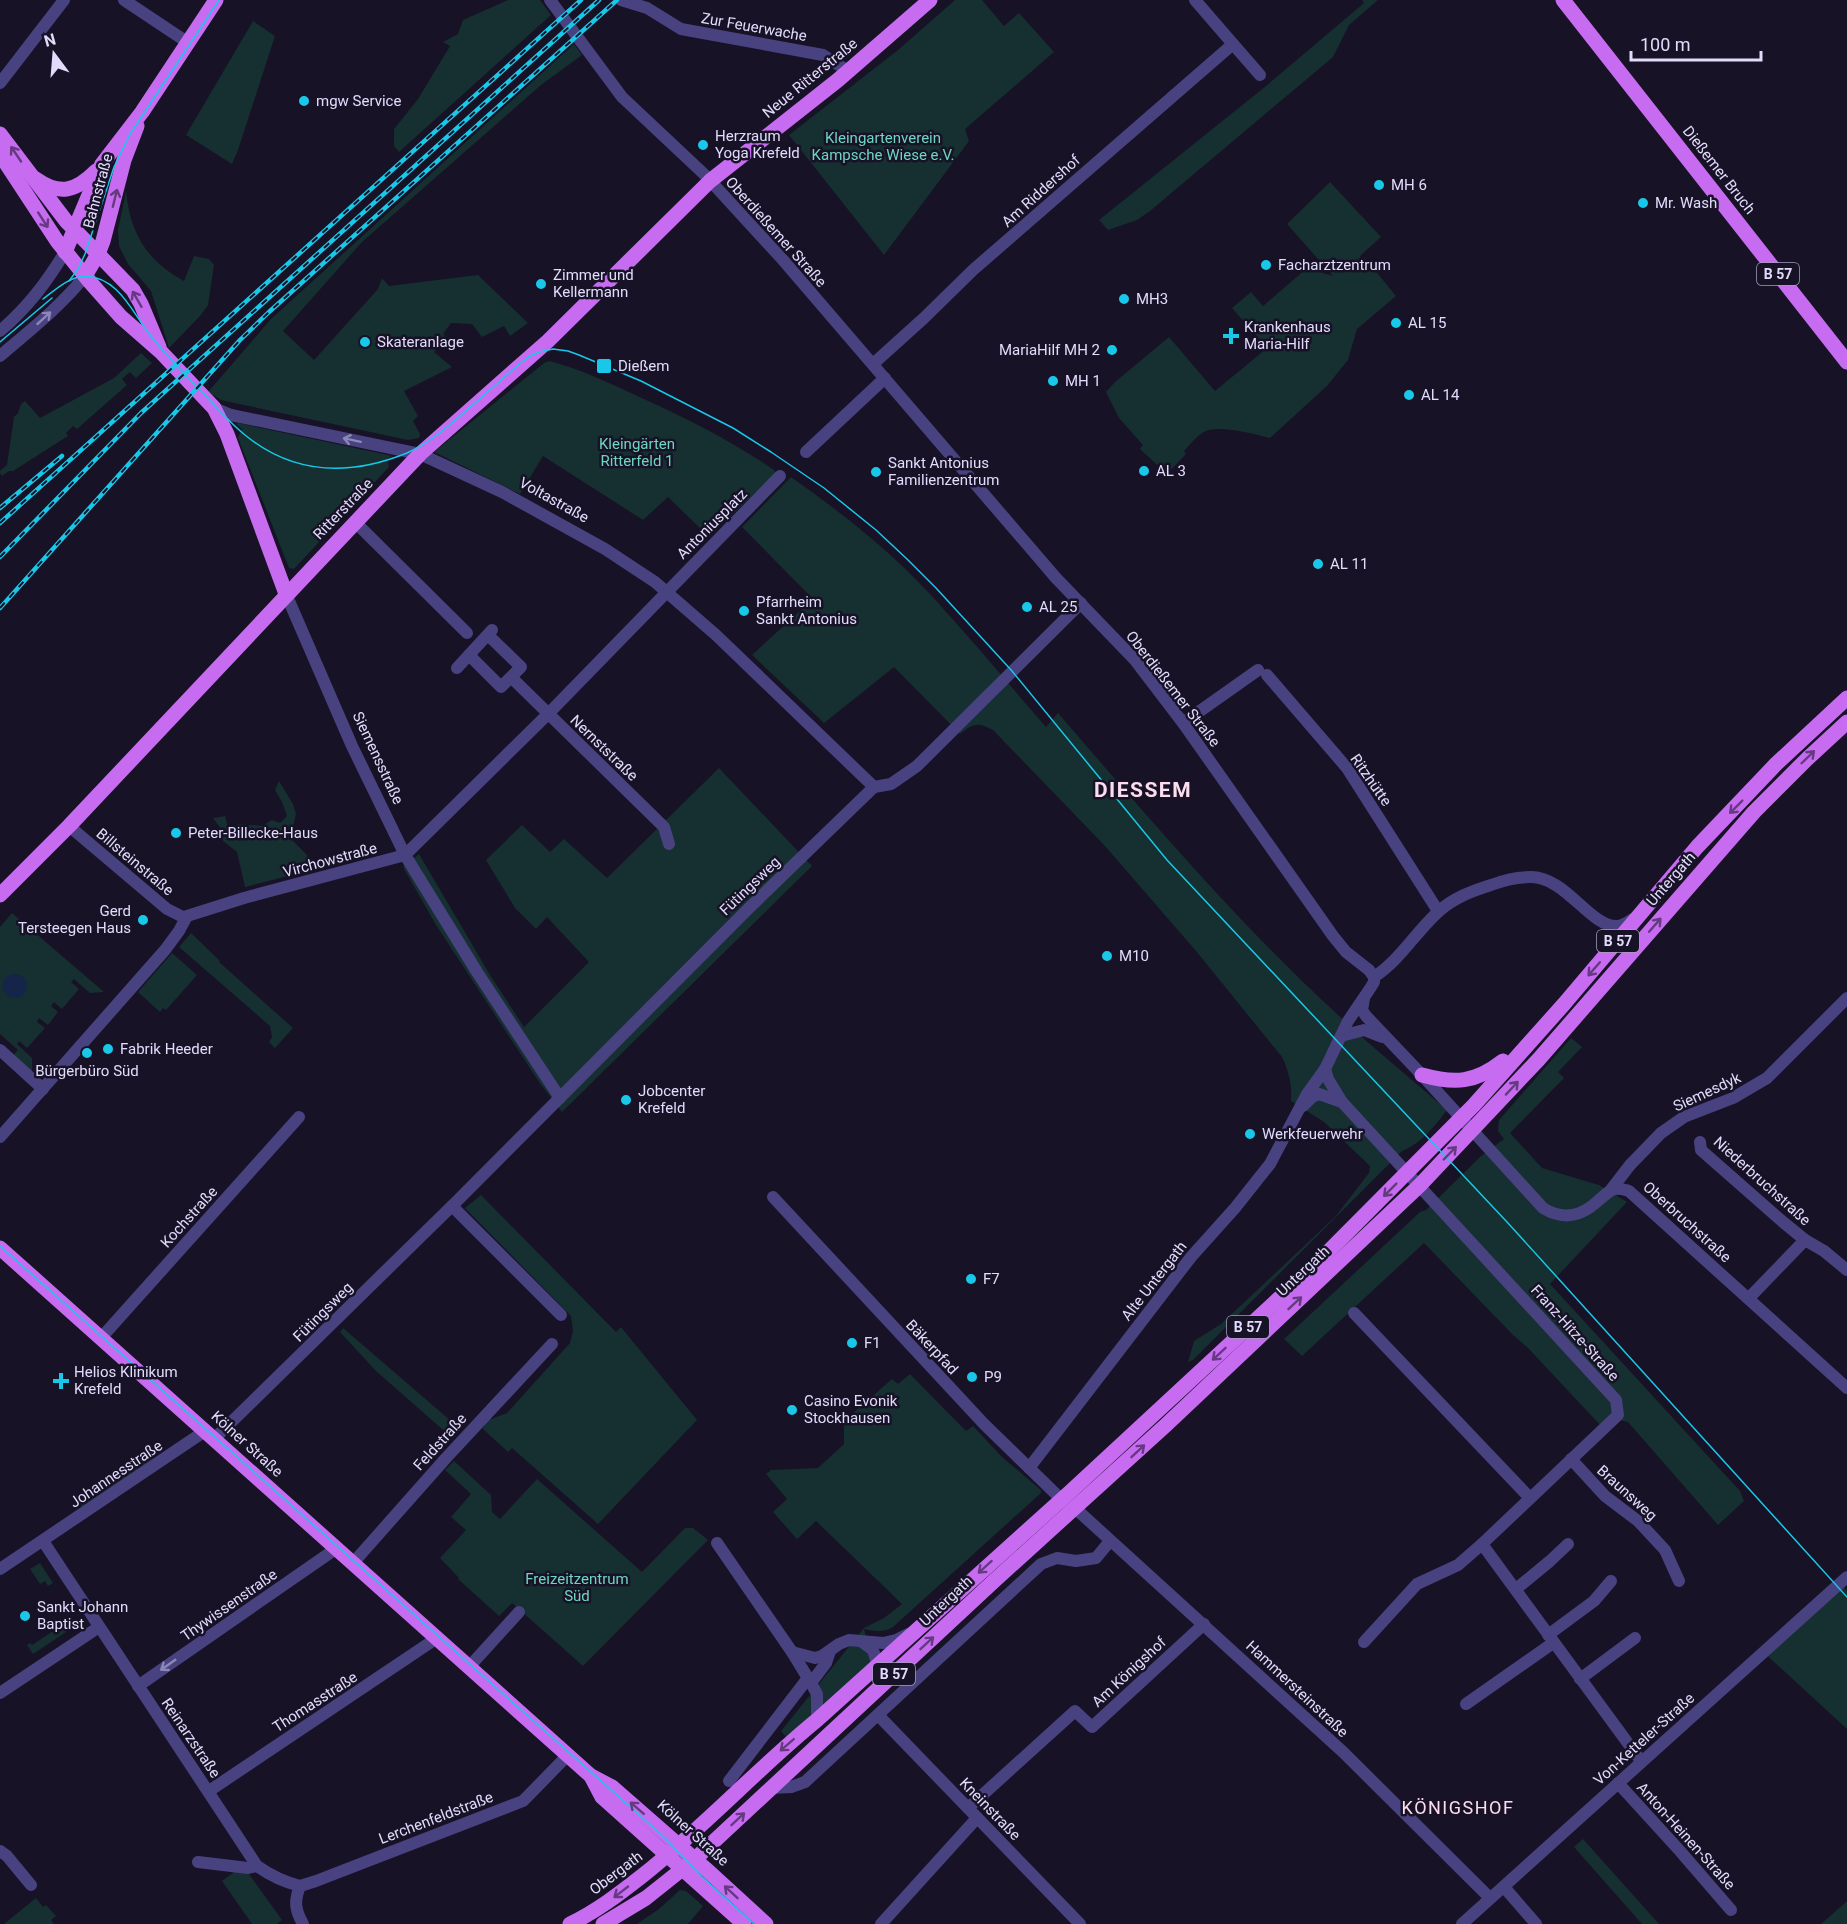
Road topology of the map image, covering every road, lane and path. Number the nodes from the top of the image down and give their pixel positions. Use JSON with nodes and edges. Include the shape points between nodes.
{"nodes":[{"id":1,"x":64,"y":0,"type":"edge"},
{"id":2,"x":124,"y":0,"type":"edge"},
{"id":3,"x":216,"y":0,"type":"edge"},
{"id":4,"x":550,"y":0,"type":"edge"},
{"id":5,"x":621,"y":0,"type":"edge"},
{"id":6,"x":930,"y":0,"type":"edge"},
{"id":7,"x":1195,"y":0,"type":"edge"},
{"id":8,"x":1563,"y":0,"type":"edge"},
{"id":9,"x":187,"y":42,"type":"junction"},
{"id":10,"x":1233,"y":44,"type":"junction"},
{"id":11,"x":848,"y":71,"type":"junction"},
{"id":12,"x":1260,"y":75,"type":"dead end"},
{"id":13,"x":0,"y":82,"type":"edge"},
{"id":14,"x":142,"y":112,"type":"junction"},
{"id":15,"x":0,"y":134,"type":"edge"},
{"id":16,"x":0,"y":154,"type":"edge"},
{"id":17,"x":102,"y":165,"type":"junction"},
{"id":18,"x":31,"y":176,"type":"junction"},
{"id":19,"x":710,"y":181,"type":"junction"},
{"id":20,"x":74,"y":230,"type":"junction"},
{"id":21,"x":65,"y":252,"type":"junction"},
{"id":22,"x":98,"y":254,"type":"junction"},
{"id":23,"x":84,"y":276,"type":"junction"},
{"id":24,"x":0,"y":331,"type":"edge"},
{"id":25,"x":161,"y":352,"type":"junction"},
{"id":26,"x":0,"y":356,"type":"edge"},
{"id":27,"x":1847,"y":362,"type":"edge"},
{"id":28,"x":873,"y":364,"type":"junction"},
{"id":29,"x":885,"y":378,"type":"junction"},
{"id":30,"x":214,"y":408,"type":"junction"},
{"id":31,"x":806,"y":452,"type":"dead end"},
{"id":32,"x":420,"y":454,"type":"junction"},
{"id":33,"x":780,"y":476,"type":"dead end"},
{"id":34,"x":355,"y":522,"type":"junction"},
{"id":35,"x":666,"y":592,"type":"junction"},
{"id":36,"x":286,"y":594,"type":"junction"},
{"id":37,"x":1081,"y":603,"type":"junction"},
{"id":38,"x":467,"y":633,"type":"dead end"},
{"id":39,"x":469,"y":655,"type":"junction"},
{"id":40,"x":457,"y":668,"type":"dead end"},
{"id":41,"x":512,"y":678,"type":"junction"},
{"id":42,"x":1847,"y":698,"type":"edge"},
{"id":43,"x":548,"y":714,"type":"junction"},
{"id":44,"x":1847,"y":722,"type":"edge"},
{"id":45,"x":1183,"y":723,"type":"junction"},
{"id":46,"x":1776,"y":764,"type":"junction"},
{"id":47,"x":874,"y":788,"type":"junction"},
{"id":48,"x":1771,"y":794,"type":"junction"},
{"id":49,"x":69,"y":826,"type":"junction"},
{"id":50,"x":669,"y":844,"type":"dead end"},
{"id":51,"x":405,"y":855,"type":"junction"},
{"id":52,"x":18,"y":878,"type":"junction"},
{"id":53,"x":0,"y":895,"type":"edge"},
{"id":54,"x":0,"y":904,"type":"edge"},
{"id":55,"x":1648,"y":907,"type":"junction"},
{"id":56,"x":1438,"y":911,"type":"junction"},
{"id":57,"x":184,"y":918,"type":"junction"},
{"id":58,"x":1374,"y":977,"type":"junction"},
{"id":59,"x":1364,"y":998,"type":"junction"},
{"id":60,"x":1847,"y":998,"type":"edge"},
{"id":61,"x":1564,"y":1004,"type":"junction"},
{"id":62,"x":1341,"y":1036,"type":"junction"},
{"id":63,"x":1386,"y":1038,"type":"junction"},
{"id":64,"x":0,"y":1050,"type":"edge"},
{"id":65,"x":1325,"y":1069,"type":"junction"},
{"id":66,"x":1422,"y":1075,"type":"junction"},
{"id":67,"x":43,"y":1089,"type":"junction"},
{"id":68,"x":560,"y":1098,"type":"junction"},
{"id":69,"x":1342,"y":1102,"type":"junction"},
{"id":70,"x":1298,"y":1110,"type":"junction"},
{"id":71,"x":299,"y":1117,"type":"dead end"},
{"id":72,"x":1461,"y":1119,"type":"junction"},
{"id":73,"x":1472,"y":1131,"type":"junction"},
{"id":74,"x":0,"y":1137,"type":"edge"},
{"id":75,"x":1700,"y":1142,"type":"dead end"},
{"id":76,"x":1407,"y":1173,"type":"junction"},
{"id":77,"x":1419,"y":1185,"type":"junction"},
{"id":78,"x":1610,"y":1191,"type":"junction"},
{"id":79,"x":773,"y":1197,"type":"dead end"},
{"id":80,"x":452,"y":1206,"type":"junction"},
{"id":81,"x":1806,"y":1240,"type":"junction"},
{"id":82,"x":0,"y":1248,"type":"edge"},
{"id":83,"x":1847,"y":1270,"type":"edge"},
{"id":84,"x":1749,"y":1298,"type":"junction"},
{"id":85,"x":1354,"y":1313,"type":"dead end"},
{"id":86,"x":561,"y":1315,"type":"dead end"},
{"id":87,"x":101,"y":1338,"type":"junction"},
{"id":88,"x":552,"y":1344,"type":"dead end"},
{"id":89,"x":1847,"y":1388,"type":"edge"},
{"id":90,"x":210,"y":1435,"type":"junction"},
{"id":91,"x":1571,"y":1459,"type":"junction"},
{"id":92,"x":1029,"y":1468,"type":"junction"},
{"id":93,"x":1530,"y":1498,"type":"junction"},
{"id":94,"x":1061,"y":1499,"type":"junction"},
{"id":95,"x":1076,"y":1509,"type":"junction"},
{"id":96,"x":43,"y":1541,"type":"junction"},
{"id":97,"x":1110,"y":1542,"type":"junction"},
{"id":98,"x":717,"y":1544,"type":"dead end"},
{"id":99,"x":1482,"y":1544,"type":"junction"},
{"id":100,"x":1568,"y":1544,"type":"dead end"},
{"id":101,"x":337,"y":1548,"type":"junction"},
{"id":102,"x":353,"y":1563,"type":"junction"},
{"id":103,"x":0,"y":1569,"type":"edge"},
{"id":104,"x":1847,"y":1576,"type":"edge"},
{"id":105,"x":1611,"y":1581,"type":"dead end"},
{"id":106,"x":1680,"y":1581,"type":"dead end"},
{"id":107,"x":1516,"y":1589,"type":"junction"},
{"id":108,"x":519,"y":1612,"type":"dead end"},
{"id":109,"x":1204,"y":1624,"type":"junction"},
{"id":110,"x":99,"y":1627,"type":"junction"},
{"id":111,"x":917,"y":1629,"type":"junction"},
{"id":112,"x":437,"y":1638,"type":"junction"},
{"id":113,"x":1635,"y":1638,"type":"dead end"},
{"id":114,"x":1550,"y":1639,"type":"junction"},
{"id":115,"x":862,"y":1642,"type":"junction"},
{"id":116,"x":1364,"y":1642,"type":"dead end"},
{"id":117,"x":830,"y":1650,"type":"junction"},
{"id":118,"x":792,"y":1652,"type":"junction"},
{"id":119,"x":878,"y":1665,"type":"junction"},
{"id":120,"x":469,"y":1667,"type":"junction"},
{"id":121,"x":1580,"y":1679,"type":"junction"},
{"id":122,"x":810,"y":1680,"type":"junction"},
{"id":123,"x":138,"y":1686,"type":"junction"},
{"id":124,"x":0,"y":1693,"type":"edge"},
{"id":125,"x":863,"y":1703,"type":"junction"},
{"id":126,"x":1466,"y":1704,"type":"dead end"},
{"id":127,"x":878,"y":1715,"type":"junction"},
{"id":128,"x":817,"y":1720,"type":"junction"},
{"id":129,"x":568,"y":1755,"type":"junction"},
{"id":130,"x":1641,"y":1761,"type":"junction"},
{"id":131,"x":591,"y":1776,"type":"junction"},
{"id":132,"x":729,"y":1781,"type":"dead end"},
{"id":133,"x":1618,"y":1783,"type":"junction"},
{"id":134,"x":771,"y":1788,"type":"junction"},
{"id":135,"x":209,"y":1791,"type":"junction"},
{"id":136,"x":968,"y":1808,"type":"junction"},
{"id":137,"x":977,"y":1818,"type":"junction"},
{"id":138,"x":679,"y":1845,"type":"junction"},
{"id":139,"x":0,"y":1851,"type":"edge"},
{"id":140,"x":667,"y":1856,"type":"junction"},
{"id":141,"x":696,"y":1859,"type":"junction"},
{"id":142,"x":198,"y":1862,"type":"dead end"},
{"id":143,"x":258,"y":1866,"type":"junction"},
{"id":144,"x":683,"y":1870,"type":"junction"},
{"id":145,"x":31,"y":1885,"type":"dead end"},
{"id":146,"x":300,"y":1886,"type":"junction"},
{"id":147,"x":1504,"y":1887,"type":"junction"},
{"id":148,"x":1490,"y":1898,"type":"junction"},
{"id":149,"x":1731,"y":1910,"type":"dead end"},
{"id":150,"x":303,"y":1924,"type":"edge"},
{"id":151,"x":570,"y":1924,"type":"edge"},
{"id":152,"x":603,"y":1924,"type":"edge"},
{"id":153,"x":744,"y":1924,"type":"edge"},
{"id":154,"x":766,"y":1924,"type":"edge"},
{"id":155,"x":881,"y":1924,"type":"edge"},
{"id":156,"x":1080,"y":1924,"type":"edge"},
{"id":157,"x":1462,"y":1924,"type":"edge"},
{"id":158,"x":1536,"y":1924,"type":"edge"}],
"edges":[{"from":1,"to":13,"type":"street"},
{"from":2,"to":9,"type":"street"},
{"from":3,"to":9,"type":"main road","name":"Bahnstraße"},
{"from":4,"to":19,"type":"street","name":"Oberdießemer Straße","via":[[622,97]]},
{"from":5,"to":11,"type":"street","name":"Zur Feuerwache","via":[[647,8],[681,29],[823,55]]},
{"from":6,"to":11,"type":"main road","name":"Neue Ritterstraße"},
{"from":7,"to":10,"type":"street"},
{"from":8,"to":27,"type":"main road","name":"Dießemer Bruch","number":"B 57"},
{"from":9,"to":14,"type":"main road","name":"Bahnstraße"},
{"from":10,"to":12,"type":"street"},
{"from":10,"to":28,"type":"street","name":"Am Riddershof","via":[[973,270]]},
{"from":11,"to":19,"type":"main road","name":"Neue Ritterstraße"},
{"from":14,"to":17,"type":"main road","name":"Bahnstraße"},
{"from":22,"to":14,"type":"main road","name":"Bahnstraße","one_way":true},
{"from":18,"to":15,"type":"main road","name":"Voltastraße","one_way":true},
{"from":16,"to":21,"type":"main road","name":"Voltastraße","one_way":true},
{"from":17,"to":18,"type":"main road","via":[[71,189],[46,186]]},
{"from":17,"to":20,"type":"main road","name":"Bahnstraße"},
{"from":18,"to":20,"type":"main road","name":"Voltastraße"},
{"from":19,"to":28,"type":"street","name":"Oberdießemer Straße"},
{"from":19,"to":32,"type":"main road","name":"Ritterstraße","via":[[534,354]]},
{"from":20,"to":21,"type":"main road","name":"Bahnstraße"},
{"from":20,"to":22,"type":"main road","name":"Voltastraße"},
{"from":21,"to":23,"type":"main road","name":"Voltastraße"},
{"from":21,"to":24,"type":"street","via":[[34,298]]},
{"from":22,"to":23,"type":"main road","name":"Bahnstraße"},
{"from":25,"to":22,"type":"main road","name":"Voltastraße","one_way":true,"via":[[136,295]]},
{"from":23,"to":25,"type":"main road","name":"Voltastraße","via":[[121,317]]},
{"from":26,"to":23,"type":"street","one_way":true,"via":[[68,296]]},
{"from":25,"to":30,"type":"main road","name":"Voltastraße"},
{"from":28,"to":29,"type":"street","name":"Oberdießemer Straße"},
{"from":29,"to":31,"type":"street"},
{"from":29,"to":37,"type":"street","name":"Oberdießemer Straße"},
{"from":32,"to":30,"type":"street","name":"Voltastraße","one_way":true,"via":[[231,415]]},
{"from":30,"to":36,"type":"main road","name":"Siemensstraße"},
{"from":32,"to":34,"type":"main road","name":"Ritterstraße"},
{"from":32,"to":35,"type":"street","name":"Voltastraße","via":[[566,527]]},
{"from":33,"to":35,"type":"street","name":"Antoniusplatz"},
{"from":34,"to":36,"type":"main road","name":"Ritterstraße"},
{"from":34,"to":38,"type":"street"},
{"from":35,"to":43,"type":"street","name":"Virchowstraße"},
{"from":35,"to":47,"type":"street","name":"Voltastraße"},
{"from":36,"to":49,"type":"main road","name":"Ritterstraße"},
{"from":36,"to":51,"type":"street","name":"Siemensstraße","via":[[352,746]]},
{"from":37,"to":45,"type":"street","name":"Oberdießemer Straße","via":[[1135,660]]},
{"from":37,"to":47,"type":"street","name":"Fütingsweg","via":[[916,766],[891,784]]},
{"from":39,"to":40,"type":"street"},
{"from":39,"to":41,"type":"street","via":[[501,687]]},
{"from":39,"to":41,"type":"street","via":[[491,633],[522,667]]},
{"from":41,"to":43,"type":"street","name":"Nernststraße"},
{"from":42,"to":46,"type":"main road","name":"Untergath","number":"B 57"},
{"from":43,"to":50,"type":"street","name":"Nernststraße","via":[[664,827]]},
{"from":43,"to":51,"type":"street","name":"Virchowstraße"},
{"from":48,"to":44,"type":"main road","name":"Untergath","number":"B 57","one_way":true},
{"from":45,"to":56,"type":"street","name":"Ritzhütte","via":[[1262,673],[1347,768]]},
{"from":45,"to":58,"type":"street","name":"Oberdießemer Straße","via":[[1333,936]]},
{"from":46,"to":48,"type":"main road"},
{"from":46,"to":55,"type":"main road","name":"Untergath","number":"B 57","one_way":true,"via":[[1697,847]]},
{"from":47,"to":68,"type":"street","name":"Fütingsweg"},
{"from":73,"to":48,"type":"main road","name":"Untergath","number":"B 57","one_way":true},
{"from":49,"to":52,"type":"main road","name":"Ritterstraße"},
{"from":49,"to":57,"type":"street","name":"Billsteinstraße"},
{"from":51,"to":57,"type":"street","name":"Virchowstraße"},
{"from":51,"to":68,"type":"street","name":"Siemensstraße"},
{"from":52,"to":53,"type":"main road","name":"Ritterstraße"},
{"from":52,"to":54,"type":"main road","name":"Ritterstraße"},
{"from":55,"to":56,"type":"street","name":"Alte Untergath","via":[[1628,923],[1609,925],[1555,883],[1533,877],[1509,879],[1469,892]]},
{"from":55,"to":61,"type":"main road","name":"Untergath","number":"B 57","one_way":true},
{"from":56,"to":58,"type":"street","name":"Alte Untergath","via":[[1388,967]]},
{"from":57,"to":67,"type":"street","via":[[171,943]]},
{"from":58,"to":59,"type":"street","name":"Alte Untergath"},
{"from":59,"to":62,"type":"street","name":"Alte Untergath"},
{"from":59,"to":63,"type":"street","via":[[1362,1010]]},
{"from":60,"to":78,"type":"street","name":"Siemesdyk","via":[[1767,1078],[1733,1098],[1684,1117],[1661,1133]]},
{"from":61,"to":66,"type":"main road","via":[[1490,1071],[1454,1081]]},
{"from":61,"to":72,"type":"main road","name":"Untergath","number":"B 57"},
{"from":62,"to":63,"type":"street","via":[[1364,1030]]},
{"from":62,"to":65,"type":"street","name":"Alte Untergath"},
{"from":63,"to":66,"type":"street"},
{"from":64,"to":67,"type":"street"},
{"from":65,"to":69,"type":"street"},
{"from":65,"to":70,"type":"street","name":"Alte Untergath"},
{"from":66,"to":72,"type":"street"},
{"from":67,"to":74,"type":"street"},
{"from":68,"to":80,"type":"street","name":"Fütingsweg"},
{"from":69,"to":70,"type":"street","via":[[1320,1094]]},
{"from":69,"to":76,"type":"street"},
{"from":70,"to":92,"type":"street","name":"Alte Untergath","via":[[1262,1175],[1191,1257]]},
{"from":71,"to":87,"type":"street","name":"Kochstraße"},
{"from":72,"to":73,"type":"street"},
{"from":72,"to":76,"type":"main road","name":"Untergath","number":"B 57"},
{"from":77,"to":73,"type":"main road","name":"Untergath","number":"B 57","one_way":true},
{"from":73,"to":78,"type":"street","via":[[1552,1214],[1577,1215]]},
{"from":75,"to":81,"type":"street","name":"Niederbruchstraße","via":[[1701,1150]]},
{"from":76,"to":77,"type":"street"},
{"from":76,"to":94,"type":"main road","name":"Untergath","number":"B 57","one_way":true,"via":[[1313,1267]]},
{"from":77,"to":91,"type":"street","name":"Franz-Hitze-Straße","via":[[1616,1400],[1618,1415]]},
{"from":95,"to":77,"type":"main road","name":"Untergath","number":"B 57","one_way":true},
{"from":78,"to":84,"type":"street","name":"Oberbruchstraße","via":[[1629,1191]]},
{"from":79,"to":92,"type":"street","name":"Bäkerpfad"},
{"from":80,"to":86,"type":"street"},
{"from":80,"to":90,"type":"street","name":"Fütingsweg"},
{"from":81,"to":83,"type":"street","name":"Niederbruchstraße"},
{"from":81,"to":84,"type":"street","name":"Niederbruchstraße"},
{"from":82,"to":87,"type":"main road","name":"Kölner Straße"},
{"from":84,"to":89,"type":"street","name":"Oberbruchstraße"},
{"from":85,"to":93,"type":"street"},
{"from":87,"to":90,"type":"main road","name":"Kölner Straße"},
{"from":88,"to":102,"type":"street","name":"Feldstraße"},
{"from":90,"to":96,"type":"street","name":"Johannesstraße"},
{"from":90,"to":101,"type":"main road","name":"Kölner Straße"},
{"from":91,"to":93,"type":"street","name":"Franz-Hitze-Straße"},
{"from":91,"to":106,"type":"street","name":"Braunsweg","via":[[1605,1496],[1638,1521],[1658,1543]]},
{"from":92,"to":94,"type":"street","name":"Bäkerpfad"},
{"from":93,"to":99,"type":"street","name":"Franz-Hitze-Straße"},
{"from":94,"to":95,"type":"street","name":"Bäkerpfad"},
{"from":94,"to":111,"type":"main road","name":"Untergath","number":"B 57","one_way":true},
{"from":95,"to":97,"type":"street","name":"Hammersteinstraße"},
{"from":125,"to":95,"type":"main road","name":"Untergath","number":"B 57","one_way":true},
{"from":96,"to":103,"type":"street","name":"Johannesstraße"},
{"from":96,"to":110,"type":"street","name":"Reinarzstraße"},
{"from":97,"to":109,"type":"street","name":"Hammersteinstraße"},
{"from":97,"to":127,"type":"street","via":[[1096,1558],[1057,1558],[1041,1564]]},
{"from":98,"to":118,"type":"street"},
{"from":99,"to":107,"type":"street"},
{"from":99,"to":116,"type":"street","name":"Franz-Hitze-Straße","via":[[1458,1565],[1417,1584]]},
{"from":100,"to":107,"type":"street"},
{"from":101,"to":102,"type":"main road","name":"Kölner Straße"},
{"from":101,"to":123,"type":"street","name":"Thywissenstraße","one_way":true},
{"from":102,"to":112,"type":"main road","name":"Kölner Straße"},
{"from":104,"to":130,"type":"street","name":"Von-Ketteler-Straße"},
{"from":105,"to":114,"type":"street"},
{"from":107,"to":114,"type":"street"},
{"from":108,"to":120,"type":"street"},
{"from":109,"to":136,"type":"street","name":"Am Königshof","via":[[1092,1727],[1075,1711]]},
{"from":109,"to":148,"type":"street","name":"Hammersteinstraße","via":[[1343,1752]]},
{"from":110,"to":123,"type":"street","name":"Reinarzstraße"},
{"from":110,"to":124,"type":"street"},
{"from":111,"to":115,"type":"street","name":"Untergath","via":[[896,1640]]},
{"from":111,"to":119,"type":"main road","name":"Untergath","number":"B 57"},
{"from":112,"to":120,"type":"main road","name":"Kölner Straße"},
{"from":112,"to":135,"type":"street","name":"Thomasstraße"},
{"from":113,"to":121,"type":"street"},
{"from":114,"to":121,"type":"street"},
{"from":114,"to":126,"type":"street"},
{"from":115,"to":117,"type":"street","name":"Untergath","via":[[849,1640]]},
{"from":115,"to":119,"type":"street","via":[[873,1650]]},
{"from":117,"to":118,"type":"street","name":"Untergath","via":[[815,1658]]},
{"from":117,"to":122,"type":"street","via":[[826,1663]]},
{"from":118,"to":122,"type":"street"},
{"from":119,"to":125,"type":"main road","number":"B 57","via":[[874,1687]]},
{"from":119,"to":128,"type":"main road","name":"Untergath","number":"B 57"},
{"from":120,"to":129,"type":"main road","name":"Kölner Straße"},
{"from":121,"to":130,"type":"street"},
{"from":122,"to":128,"type":"street","via":[[817,1694]]},
{"from":122,"to":132,"type":"street"},
{"from":123,"to":135,"type":"street","name":"Reinarzstraße"},
{"from":125,"to":134,"type":"main road","name":"Untergath","number":"B 57"},
{"from":127,"to":134,"type":"street","via":[[805,1782]]},
{"from":127,"to":136,"type":"street","name":"Kneinstraße"},
{"from":128,"to":138,"type":"main road","name":"Untergath","number":"B 57","one_way":true},
{"from":129,"to":131,"type":"main road","name":"Kölner Straße"},
{"from":129,"to":146,"type":"street","name":"Lerchenfeldstraße","via":[[523,1801]]},
{"from":130,"to":133,"type":"street","name":"Von-Ketteler-Straße"},
{"from":138,"to":131,"type":"main road","name":"Kölner Straße","one_way":true,"via":[[612,1787]]},
{"from":131,"to":140,"type":"main road","name":"Kölner Straße","via":[[602,1797]]},
{"from":133,"to":147,"type":"street","name":"Von-Ketteler-Straße"},
{"from":133,"to":149,"type":"street","name":"Anton-Heinen-Straße"},
{"from":141,"to":134,"type":"main road","name":"Untergath","number":"B 57","one_way":true},
{"from":135,"to":143,"type":"street","name":"Reinarzstraße"},
{"from":136,"to":137,"type":"street","name":"Kneinstraße"},
{"from":137,"to":155,"type":"street"},
{"from":137,"to":156,"type":"street","name":"Kneinstraße"},
{"from":138,"to":140,"type":"main road","name":"Obergath","number":"B 57"},
{"from":138,"to":141,"type":"main road","name":"Kölner Straße"},
{"from":139,"to":145,"type":"street"},
{"from":140,"to":144,"type":"main road","name":"Kölner Straße"},
{"from":140,"to":151,"type":"main road","name":"Obergath","number":"B 57","one_way":true,"via":[[610,1902]]},
{"from":141,"to":144,"type":"main road","number":"B 57"},
{"from":154,"to":141,"type":"main road","name":"Kölner Straße","one_way":true},
{"from":142,"to":143,"type":"street"},
{"from":143,"to":146,"type":"street","name":"Reinarzstraße"},
{"from":144,"to":152,"type":"main road","number":"B 57"},
{"from":144,"to":153,"type":"main road","name":"Kölner Straße"},
{"from":146,"to":150,"type":"street","via":[[295,1907]]},
{"from":147,"to":148,"type":"street","name":"Von-Ketteler-Straße"},
{"from":147,"to":158,"type":"street"},
{"from":148,"to":157,"type":"street","name":"Von-Ketteler-Straße"}]}
